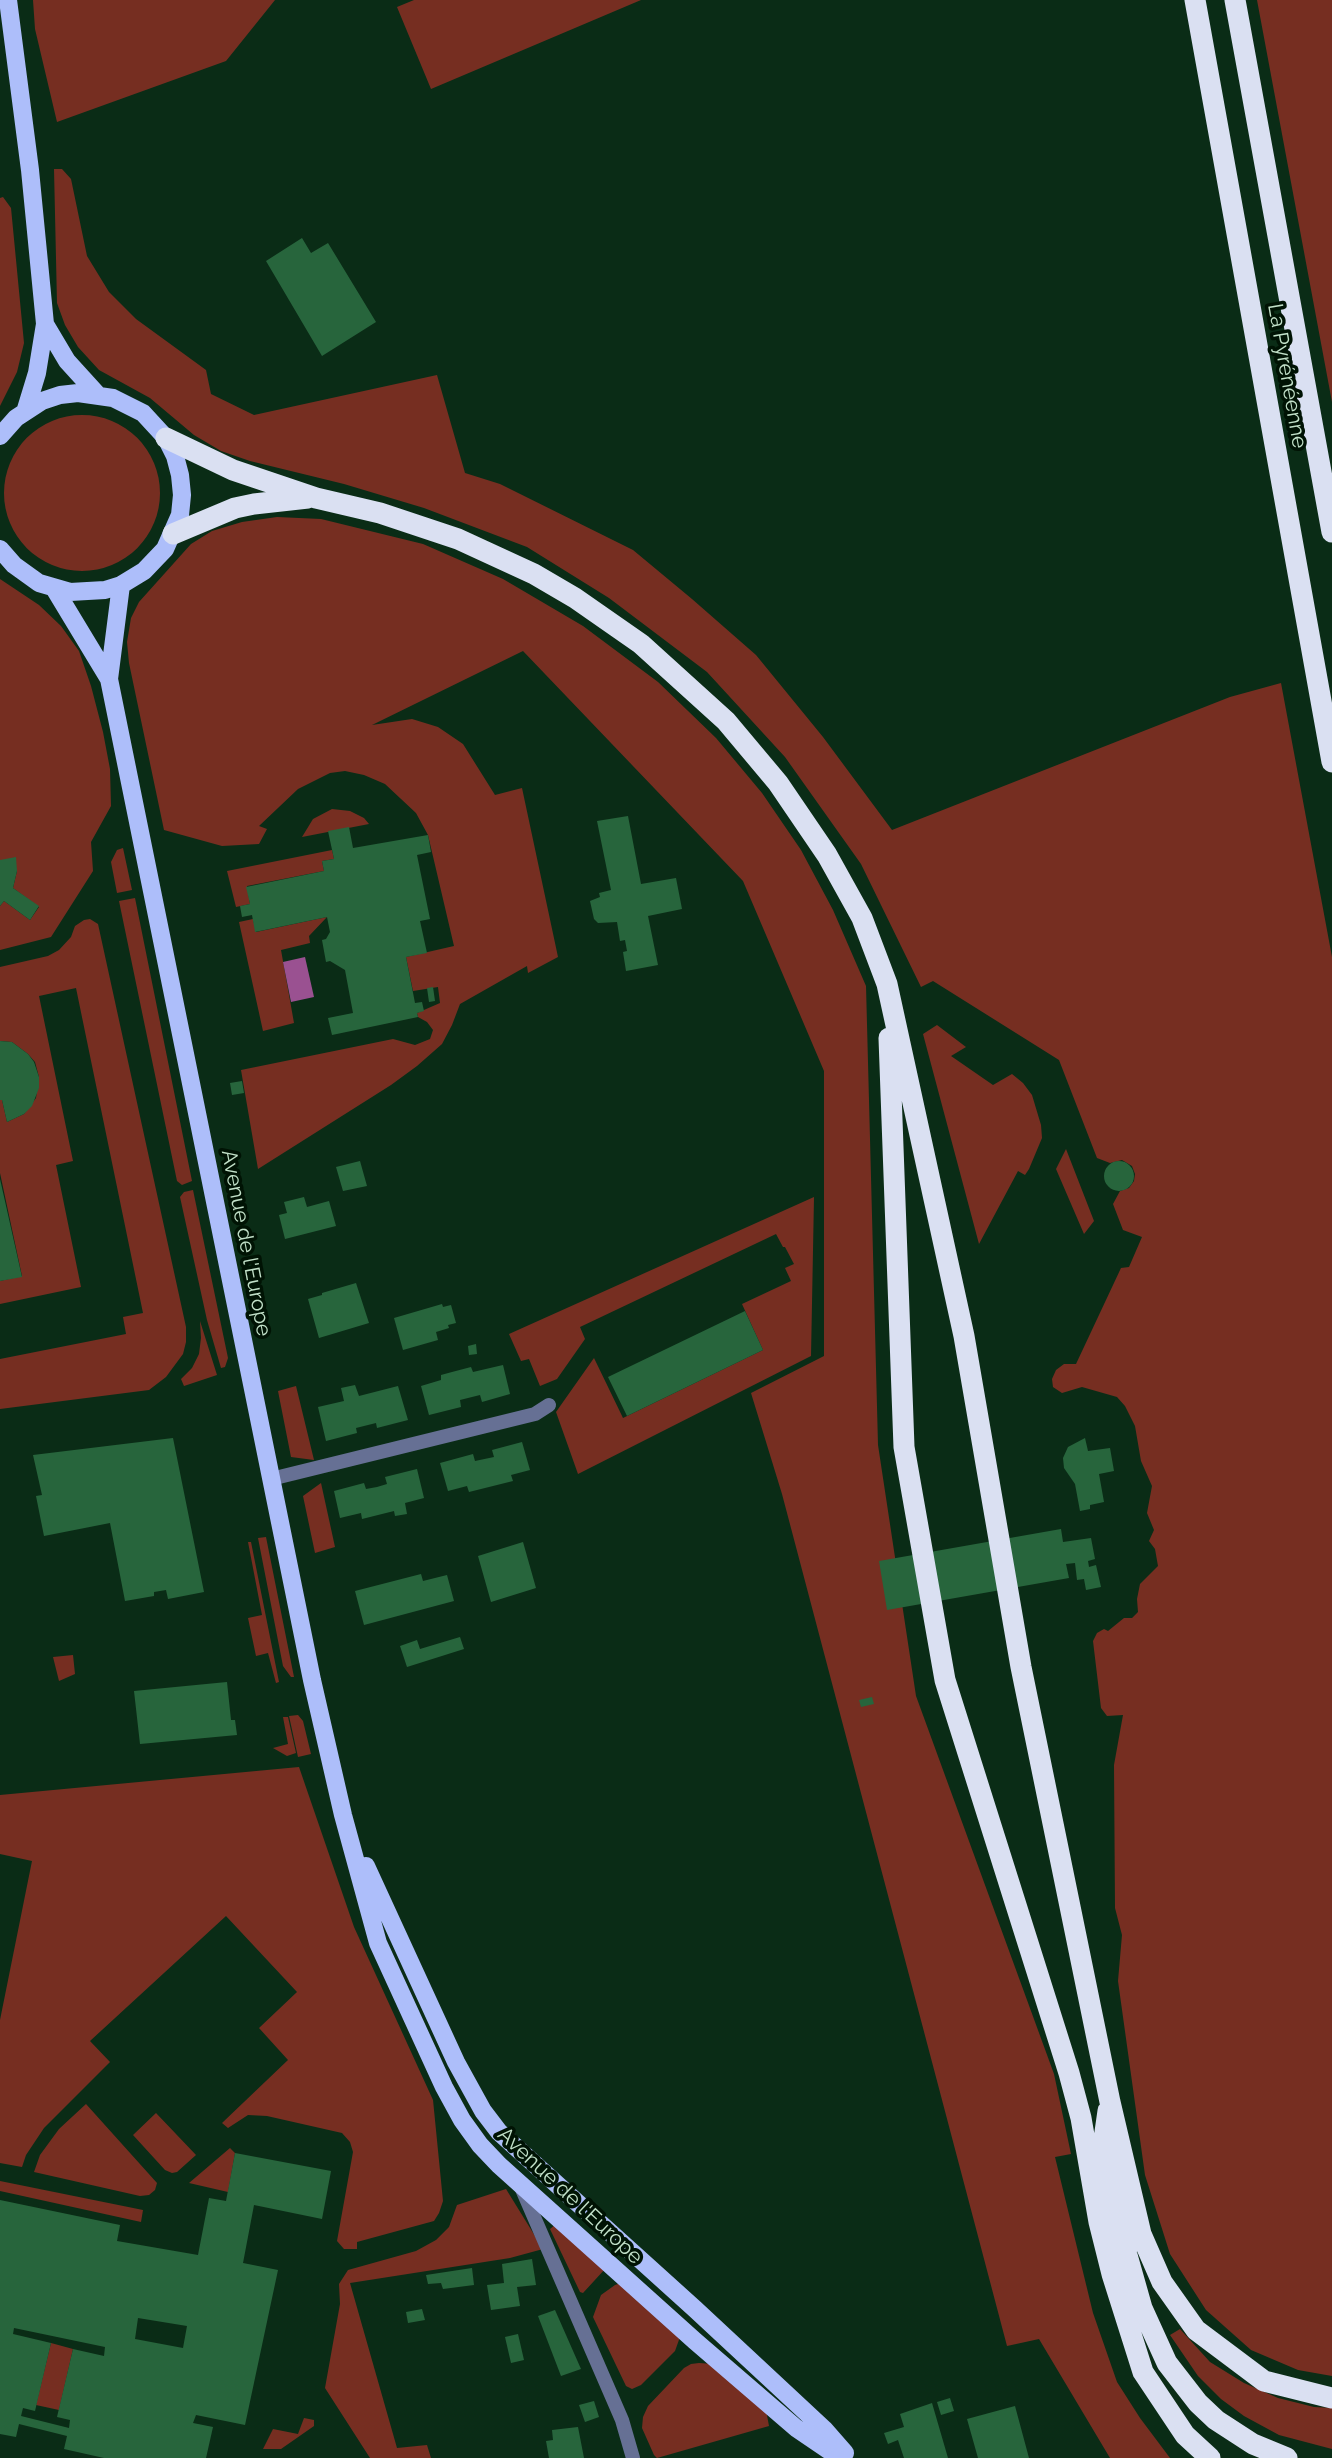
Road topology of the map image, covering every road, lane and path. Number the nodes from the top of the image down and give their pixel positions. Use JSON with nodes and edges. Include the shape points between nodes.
{"nodes":[{"id":1,"x":8,"y":0,"type":"edge"},
{"id":2,"x":1195,"y":0,"type":"edge"},
{"id":3,"x":1235,"y":0,"type":"edge"},
{"id":4,"x":45,"y":324,"type":"junction"},
{"id":5,"x":97,"y":394,"type":"junction"},
{"id":6,"x":26,"y":409,"type":"junction"},
{"id":7,"x":0,"y":436,"type":"edge"},
{"id":8,"x":166,"y":438,"type":"junction"},
{"id":9,"x":316,"y":498,"type":"junction"},
{"id":10,"x":1332,"y":532,"type":"edge"},
{"id":11,"x":173,"y":534,"type":"junction"},
{"id":12,"x":0,"y":549,"type":"edge"},
{"id":13,"x":121,"y":585,"type":"junction"},
{"id":14,"x":54,"y":589,"type":"junction"},
{"id":15,"x":109,"y":679,"type":"junction"},
{"id":16,"x":1332,"y":762,"type":"edge"},
{"id":17,"x":887,"y":984,"type":"junction"},
{"id":18,"x":549,"y":1405,"type":"dead end"},
{"id":19,"x":271,"y":1479,"type":"junction"},
{"id":20,"x":343,"y":1815,"type":"junction"},
{"id":21,"x":1110,"y":2102,"type":"junction"},
{"id":22,"x":1081,"y":2118,"type":"junction"},
{"id":23,"x":1103,"y":2146,"type":"junction"},
{"id":24,"x":519,"y":2182,"type":"junction"},
{"id":25,"x":1332,"y":2398,"type":"edge"},
{"id":26,"x":634,"y":2458,"type":"edge"},
{"id":27,"x":840,"y":2458,"type":"edge"},
{"id":28,"x":849,"y":2458,"type":"edge"},
{"id":29,"x":1210,"y":2458,"type":"edge"},
{"id":30,"x":1286,"y":2458,"type":"edge"}],
"edges":[{"from":1,"to":4,"type":"main road"},
{"from":2,"to":16,"type":"highway","name":"La Pyrénéenne"},
{"from":3,"to":10,"type":"highway","name":"La Pyrénéenne"},
{"from":4,"to":5,"type":"main road","via":[[67,361]]},
{"from":4,"to":6,"type":"main road"},
{"from":5,"to":6,"type":"main road","via":[[60,395]]},
{"from":5,"to":8,"type":"main road","via":[[143,413]]},
{"from":6,"to":7,"type":"main road"},
{"from":8,"to":9,"type":"highway","via":[[233,470]]},
{"from":8,"to":11,"type":"main road","via":[[175,456],[182,495]]},
{"from":9,"to":11,"type":"highway","via":[[235,508]]},
{"from":9,"to":17,"type":"highway","via":[[424,526],[495,555],[575,598],[642,644],[726,721],[804,817],[862,918]]},
{"from":11,"to":13,"type":"main road","via":[[154,562]]},
{"from":12,"to":14,"type":"main road","via":[[26,575]]},
{"from":13,"to":14,"type":"main road","via":[[87,593]]},
{"from":13,"to":15,"type":"main road","name":"Avenue de l'Europe"},
{"from":14,"to":15,"type":"main road","name":"Avenue de l'Europe"},
{"from":15,"to":19,"type":"main road","name":"Avenue de l'Europe"},
{"from":17,"to":21,"type":"highway","via":[[964,1336],[1021,1667]]},
{"from":17,"to":22,"type":"highway","via":[[904,1447],[945,1680]]},
{"from":18,"to":19,"type":"street","via":[[535,1414]]},
{"from":19,"to":20,"type":"main road","name":"Avenue de l'Europe"},
{"from":20,"to":24,"type":"main road","name":"Avenue de l'Europe","via":[[378,1944],[444,2087],[480,2145]]},
{"from":20,"to":28,"type":"main road","name":"Avenue de l'Europe","via":[[456,2062],[499,2132],[824,2429]]},
{"from":21,"to":23,"type":"highway"},
{"from":21,"to":25,"type":"highway","via":[[1141,2234],[1162,2283],[1196,2330],[1264,2381]]},
{"from":22,"to":23,"type":"highway"},
{"from":22,"to":29,"type":"highway","via":[[1099,2222],[1143,2372],[1185,2435]]},
{"from":23,"to":30,"type":"highway","via":[[1138,2295],[1167,2363],[1216,2420],[1252,2444]]},
{"from":24,"to":26,"type":"street","via":[[622,2420]]},
{"from":24,"to":27,"type":"main road","name":"Avenue de l'Europe","via":[[735,2376]]}]}
